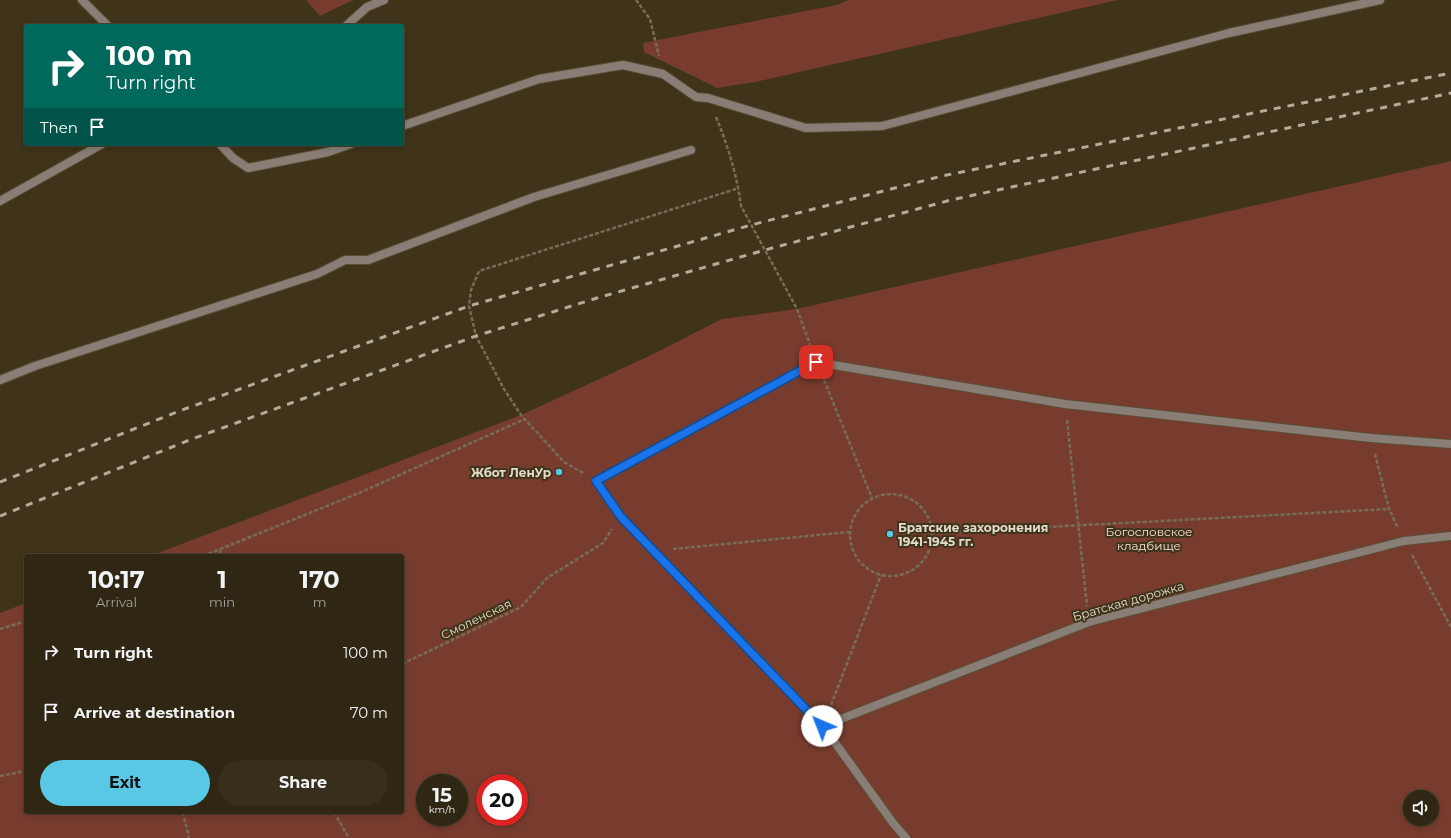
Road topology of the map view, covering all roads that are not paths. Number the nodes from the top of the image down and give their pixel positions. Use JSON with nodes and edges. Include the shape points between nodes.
{"nodes":[{"id":1,"x":82,"y":0,"type":"edge"},
{"id":2,"x":384,"y":0,"type":"edge"},
{"id":3,"x":1380,"y":0,"type":"edge"},
{"id":4,"x":106,"y":24,"type":"edge"},
{"id":5,"x":348,"y":24,"type":"edge"},
{"id":6,"x":404,"y":125,"type":"edge"},
{"id":7,"x":98,"y":146,"type":"edge"},
{"id":8,"x":222,"y":146,"type":"edge"},
{"id":9,"x":345,"y":146,"type":"edge"},
{"id":10,"x":692,"y":150,"type":"dead end"},
{"id":11,"x":0,"y":201,"type":"edge"},
{"id":12,"x":0,"y":380,"type":"edge"},
{"id":13,"x":1451,"y":444,"type":"edge"},
{"id":14,"x":1451,"y":536,"type":"edge"},
{"id":15,"x":822,"y":726,"type":"junction"},
{"id":16,"x":906,"y":838,"type":"edge"}],
"edges":[{"from":1,"to":4,"type":"lane"},
{"from":2,"to":5,"type":"lane","via":[[367,7]]},
{"from":3,"to":6,"type":"lane","via":[[1230,33],[882,126],[806,128],[708,98],[696,97],[663,74],[623,65],[539,79]]},
{"from":7,"to":11,"type":"lane"},
{"from":8,"to":9,"type":"lane","via":[[233,158],[248,168],[328,152]]},
{"from":10,"to":12,"type":"lane","via":[[534,197],[368,260],[345,260],[317,274]]},
{"from":13,"to":15,"type":"lane","via":[[1371,438],[1065,404],[816,362],[596,481],[621,517]]},
{"from":14,"to":15,"type":"lane","name":"Братская дорожка","via":[[1404,541],[1089,622]]},
{"from":15,"to":16,"type":"lane"}]}
